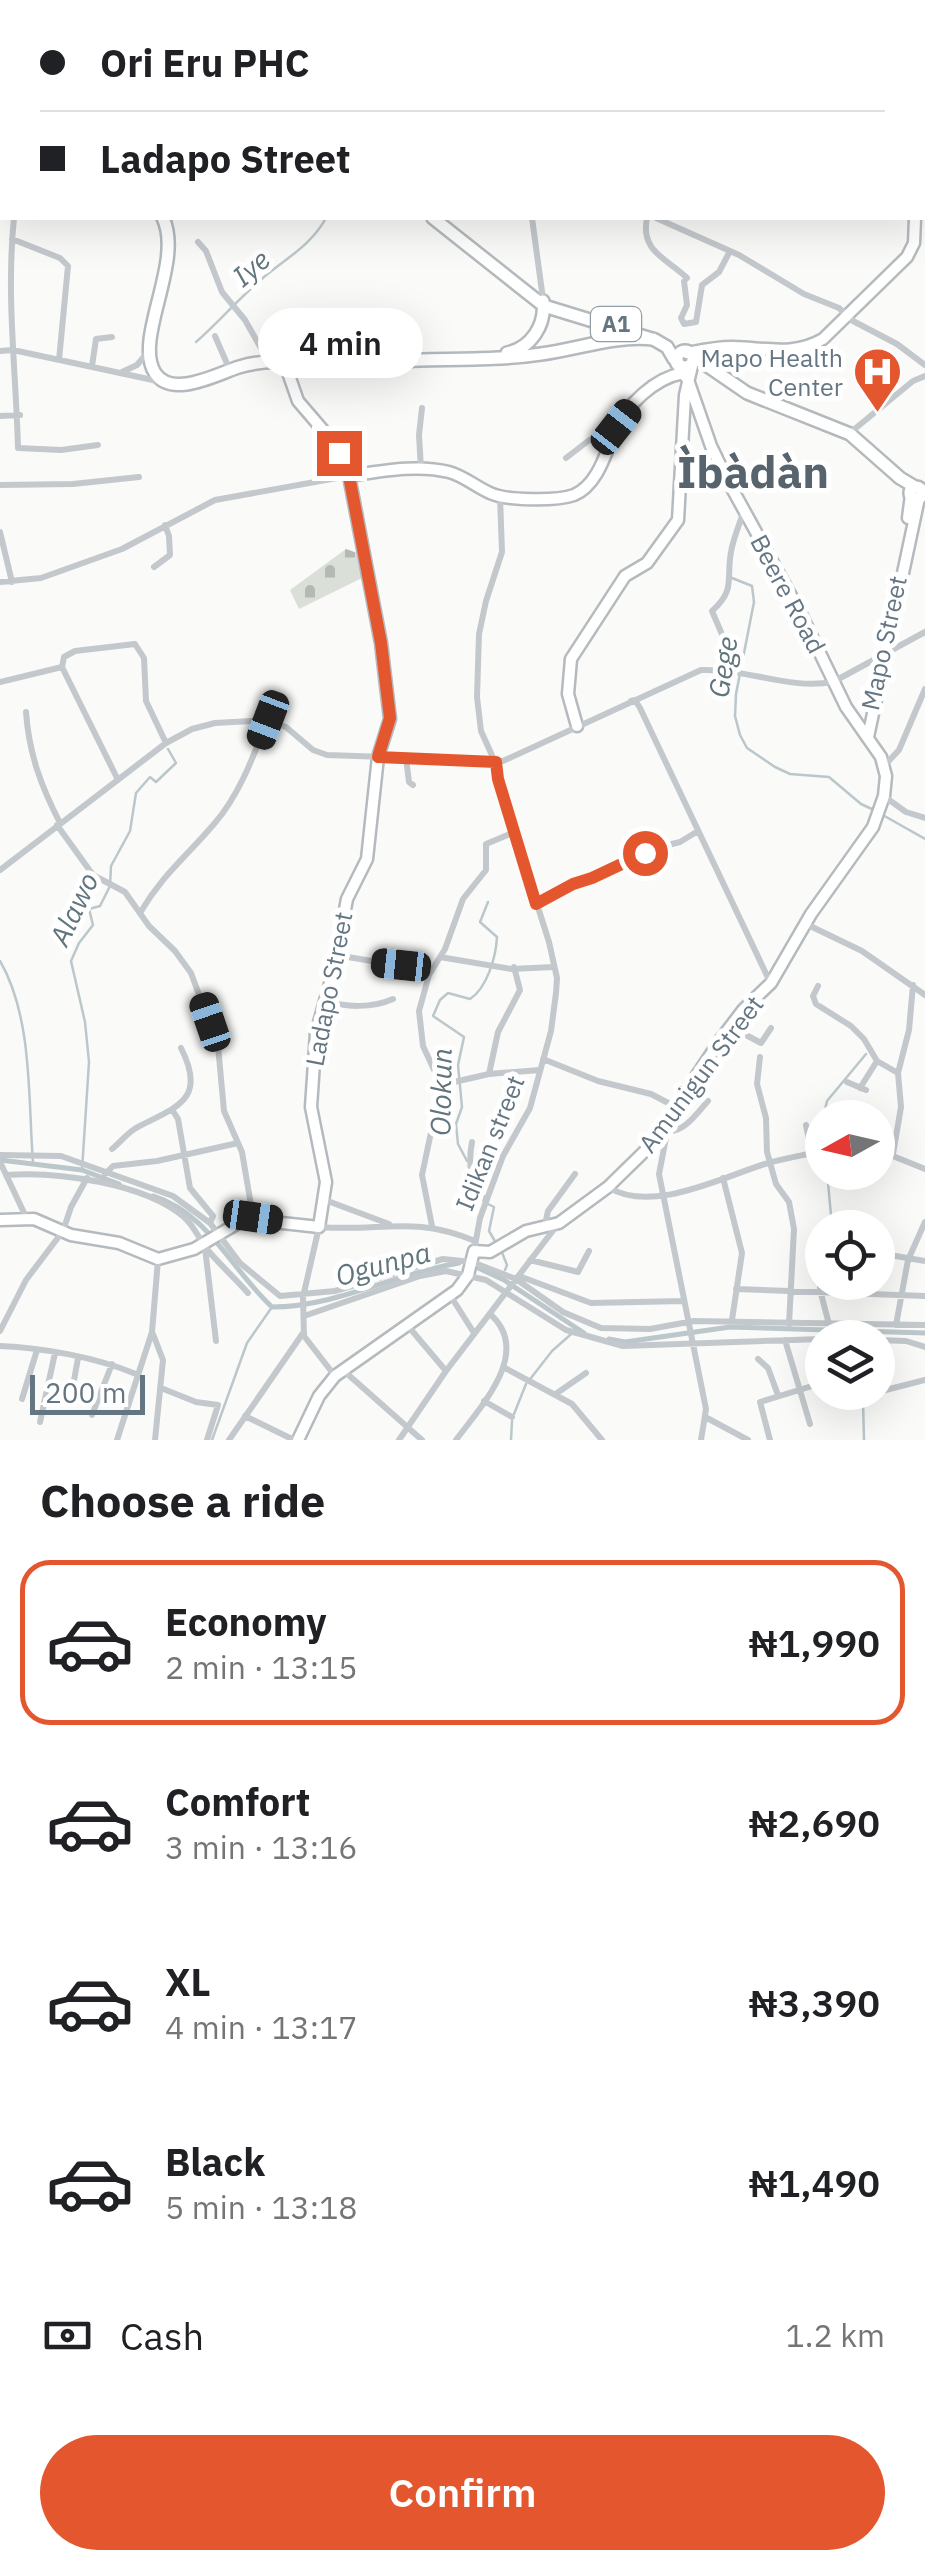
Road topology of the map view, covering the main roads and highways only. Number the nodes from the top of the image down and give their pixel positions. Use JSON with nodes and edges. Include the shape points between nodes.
{"nodes":[{"id":1,"x":167,"y":220,"type":"edge"},
{"id":2,"x":439,"y":220,"type":"edge"},
{"id":3,"x":915,"y":220,"type":"edge"},
{"id":4,"x":162,"y":293,"type":"junction"},
{"id":5,"x":544,"y":304,"type":"junction"},
{"id":6,"x":655,"y":338,"type":"junction"},
{"id":7,"x":484,"y":358,"type":"junction"},
{"id":8,"x":284,"y":360,"type":"junction"},
{"id":9,"x":687,"y":363,"type":"junction"},
{"id":10,"x":361,"y":364,"type":"junction"},
{"id":11,"x":349,"y":476,"type":"junction"},
{"id":12,"x":918,"y":494,"type":"edge"},
{"id":13,"x":577,"y":726,"type":"road end"},
{"id":14,"x":866,"y":734,"type":"junction"},
{"id":15,"x":880,"y":807,"type":"joint"},
{"id":16,"x":0,"y":1220,"type":"edge"},
{"id":17,"x":296,"y":1440,"type":"edge"}],
"edges":[{"from":1,"to":4,"type":"highway","number":"A1","via":[[173,245]]},
{"from":2,"to":5,"type":"highway"},
{"from":3,"to":9,"type":"main road","via":[[906,257],[822,340],[800,348],[718,349]]},
{"from":4,"to":8,"type":"highway","number":"A1","via":[[150,348],[153,370],[168,383]]},
{"from":4,"to":10,"type":"highway","number":"A1","via":[[155,362],[171,379],[266,357]]},
{"from":5,"to":6,"type":"highway","number":"A1"},
{"from":5,"to":7,"type":"highway","number":"A1","via":[[526,345]]},
{"from":6,"to":7,"type":"highway","number":"A1"},
{"from":6,"to":9,"type":"highway","number":"A1"},
{"from":7,"to":10,"type":"highway","number":"A1","via":[[416,356]]},
{"from":8,"to":10,"type":"highway","number":"A1"},
{"from":8,"to":11,"type":"main road","name":"Ladapo Street","via":[[298,400],[334,443]]},
{"from":9,"to":11,"type":"main road","via":[[650,388],[616,427],[580,492],[564,498],[500,497],[452,473],[420,469]]},
{"from":9,"to":12,"type":"highway","number":"A1","via":[[847,435]]},
{"from":9,"to":13,"type":"main road","via":[[678,520],[647,563],[625,576],[571,659],[568,694]]},
{"from":9,"to":14,"type":"main road","name":"Beere Road","via":[[711,446]]},
{"from":11,"to":16,"type":"main road","name":"Ladapo Street","via":[[390,718],[378,757],[369,850],[347,899],[318,1017],[310,1092],[326,1171],[319,1227],[253,1217],[183,1254],[158,1258],[26,1218]]},
{"from":12,"to":14,"type":"main road","name":"Mapo Street"},
{"from":14,"to":15,"type":"main road","name":"Beere Road","via":[[884,766]]},
{"from":15,"to":17,"type":"main road","name":"Amunigun Street","via":[[770,983],[730,1027],[666,1129],[608,1187],[559,1223],[519,1234],[472,1260],[450,1296],[339,1373],[318,1396]]}]}
